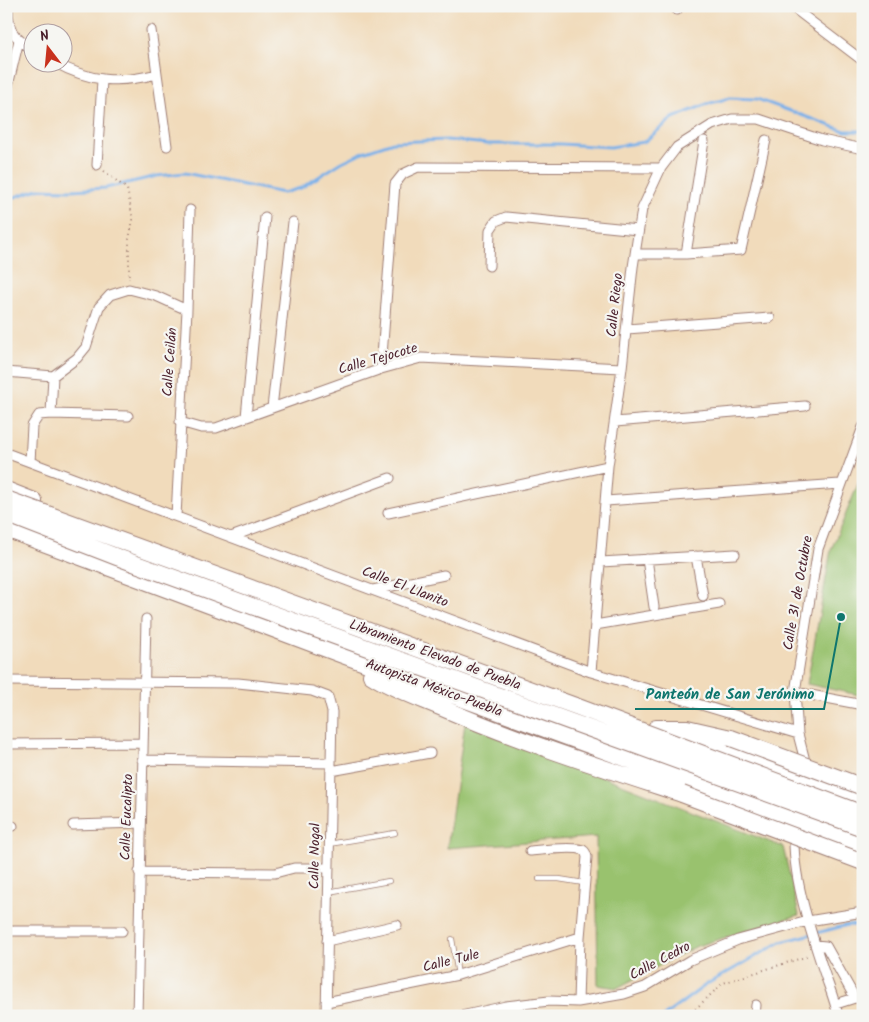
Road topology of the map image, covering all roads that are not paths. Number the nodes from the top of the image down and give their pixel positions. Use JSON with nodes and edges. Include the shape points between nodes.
{"nodes":[{"id":1,"x":8,"y":6,"type":"edge"},
{"id":2,"x":791,"y":6,"type":"edge"},
{"id":3,"x":150,"y":30,"type":"dead end"},
{"id":4,"x":19,"y":40,"type":"junction"},
{"id":5,"x":22,"y":42,"type":"edge"},
{"id":6,"x":863,"y":61,"type":"edge"},
{"id":7,"x":9,"y":69,"type":"edge"},
{"id":8,"x":72,"y":71,"type":"edge"},
{"id":9,"x":157,"y":74,"type":"junction"},
{"id":10,"x":102,"y":80,"type":"junction"},
{"id":11,"x":6,"y":94,"type":"edge"},
{"id":12,"x":766,"y":140,"type":"dead end"},
{"id":13,"x":704,"y":141,"type":"dead end"},
{"id":14,"x":167,"y":146,"type":"dead end"},
{"id":15,"x":863,"y":149,"type":"edge"},
{"id":16,"x":100,"y":167,"type":"road end"},
{"id":17,"x":662,"y":168,"type":"junction"},
{"id":18,"x":190,"y":210,"type":"dead end"},
{"id":19,"x":265,"y":217,"type":"dead end"},
{"id":20,"x":293,"y":222,"type":"dead end"},
{"id":21,"x":638,"y":230,"type":"junction"},
{"id":22,"x":636,"y":254,"type":"junction"},
{"id":23,"x":686,"y":254,"type":"junction"},
{"id":24,"x":488,"y":266,"type":"dead end"},
{"id":25,"x":187,"y":310,"type":"junction"},
{"id":26,"x":770,"y":318,"type":"dead end"},
{"id":27,"x":627,"y":329,"type":"junction"},
{"id":28,"x":622,"y":368,"type":"junction"},
{"id":29,"x":381,"y":369,"type":"junction"},
{"id":30,"x":6,"y":372,"type":"edge"},
{"id":31,"x":52,"y":376,"type":"junction"},
{"id":32,"x":805,"y":406,"type":"dead end"},
{"id":33,"x":272,"y":408,"type":"junction"},
{"id":34,"x":51,"y":414,"type":"junction"},
{"id":35,"x":128,"y":416,"type":"dead end"},
{"id":36,"x":246,"y":417,"type":"junction"},
{"id":37,"x":180,"y":422,"type":"junction"},
{"id":38,"x":615,"y":422,"type":"junction"},
{"id":39,"x":862,"y":431,"type":"edge"},
{"id":40,"x":6,"y":453,"type":"edge"},
{"id":41,"x":30,"y":462,"type":"junction"},
{"id":42,"x":608,"y":466,"type":"junction"},
{"id":43,"x":390,"y":478,"type":"dead end"},
{"id":44,"x":840,"y":484,"type":"junction"},
{"id":45,"x":6,"y":490,"type":"edge"},
{"id":46,"x":6,"y":499,"type":"edge"},
{"id":47,"x":606,"y":501,"type":"junction"},
{"id":48,"x":388,"y":513,"type":"dead end"},
{"id":49,"x":6,"y":514,"type":"edge"},
{"id":50,"x":176,"y":516,"type":"junction"},
{"id":51,"x":6,"y":529,"type":"edge"},
{"id":52,"x":231,"y":537,"type":"junction"},
{"id":53,"x":735,"y":554,"type":"dead end"},
{"id":54,"x":696,"y":556,"type":"junction"},
{"id":55,"x":647,"y":559,"type":"junction"},
{"id":56,"x":601,"y":562,"type":"junction"},
{"id":57,"x":444,"y":575,"type":"dead end"},
{"id":58,"x":373,"y":590,"type":"junction"},
{"id":59,"x":703,"y":596,"type":"dead end"},
{"id":60,"x":719,"y":604,"type":"dead end"},
{"id":61,"x":654,"y":607,"type":"dead end"},
{"id":62,"x":146,"y":619,"type":"dead end"},
{"id":63,"x":595,"y":625,"type":"junction"},
{"id":64,"x":340,"y":654,"type":"junction"},
{"id":65,"x":591,"y":672,"type":"junction"},
{"id":66,"x":6,"y":680,"type":"edge"},
{"id":67,"x":144,"y":682,"type":"junction"},
{"id":68,"x":795,"y":692,"type":"junction"},
{"id":69,"x":863,"y":705,"type":"edge"},
{"id":70,"x":656,"y":728,"type":"junction"},
{"id":71,"x":798,"y":734,"type":"junction"},
{"id":72,"x":143,"y":743,"type":"junction"},
{"id":73,"x":6,"y":744,"type":"edge"},
{"id":74,"x":430,"y":752,"type":"dead end"},
{"id":75,"x":804,"y":757,"type":"dead end"},
{"id":76,"x":142,"y":760,"type":"junction"},
{"id":77,"x":331,"y":767,"type":"junction"},
{"id":78,"x":863,"y":787,"type":"edge"},
{"id":79,"x":863,"y":804,"type":"edge"},
{"id":80,"x":863,"y":814,"type":"edge"},
{"id":81,"x":140,"y":823,"type":"junction"},
{"id":82,"x":73,"y":825,"type":"dead end"},
{"id":83,"x":863,"y":828,"type":"edge"},
{"id":84,"x":395,"y":833,"type":"dead end"},
{"id":85,"x":794,"y":841,"type":"dead end"},
{"id":86,"x":329,"y":844,"type":"junction"},
{"id":87,"x":863,"y":845,"type":"edge"},
{"id":88,"x":530,"y":851,"type":"dead end"},
{"id":89,"x":863,"y":862,"type":"edge"},
{"id":90,"x":329,"y":868,"type":"junction"},
{"id":91,"x":139,"y":872,"type":"junction"},
{"id":92,"x":539,"y":879,"type":"dead end"},
{"id":93,"x":389,"y":881,"type":"dead end"},
{"id":94,"x":584,"y":882,"type":"junction"},
{"id":95,"x":328,"y":892,"type":"junction"},
{"id":96,"x":863,"y":912,"type":"edge"},
{"id":97,"x":809,"y":924,"type":"junction"},
{"id":98,"x":397,"y":925,"type":"dead end"},
{"id":99,"x":6,"y":931,"type":"edge"},
{"id":100,"x":122,"y":931,"type":"dead end"},
{"id":101,"x":580,"y":937,"type":"junction"},
{"id":102,"x":452,"y":939,"type":"dead end"},
{"id":103,"x":327,"y":942,"type":"junction"},
{"id":104,"x":816,"y":947,"type":"junction"},
{"id":105,"x":458,"y":975,"type":"junction"},
{"id":106,"x":859,"y":998,"type":"edge"},
{"id":107,"x":326,"y":1002,"type":"junction"},
{"id":108,"x":578,"y":1002,"type":"junction"},
{"id":109,"x":836,"y":1004,"type":"junction"},
{"id":110,"x":756,"y":1005,"type":"dead end"},
{"id":111,"x":137,"y":1016,"type":"edge"},
{"id":112,"x":326,"y":1016,"type":"edge"},
{"id":113,"x":461,"y":1016,"type":"edge"},
{"id":114,"x":755,"y":1016,"type":"edge"},
{"id":115,"x":838,"y":1016,"type":"edge"}],
"edges":[{"from":1,"to":4,"type":"street","via":[[10,29]]},
{"from":2,"to":6,"type":"street"},
{"from":3,"to":9,"type":"street"},
{"from":4,"to":5,"type":"street"},
{"from":4,"to":7,"type":"street"},
{"from":7,"to":11,"type":"street"},
{"from":8,"to":10,"type":"street"},
{"from":9,"to":10,"type":"street","via":[[139,79]]},
{"from":9,"to":14,"type":"street"},
{"from":10,"to":16,"type":"street"},
{"from":12,"to":23,"type":"street","via":[[741,250]]},
{"from":13,"to":23,"type":"street"},
{"from":15,"to":17,"type":"street","name":"Calle Riego","via":[[822,140],[759,119],[732,119],[712,125],[677,147]]},
{"from":17,"to":21,"type":"street","name":"Calle Riego","via":[[642,209]]},
{"from":17,"to":29,"type":"street","via":[[418,167],[403,174],[395,184]]},
{"from":18,"to":25,"type":"street","name":"Calle Ceilán"},
{"from":19,"to":36,"type":"street"},
{"from":20,"to":33,"type":"street"},
{"from":21,"to":22,"type":"street","name":"Calle Riego"},
{"from":21,"to":24,"type":"street","via":[[506,217],[496,221],[490,230]]},
{"from":22,"to":23,"type":"street"},
{"from":22,"to":27,"type":"street","name":"Calle Riego"},
{"from":25,"to":31,"type":"street","via":[[156,296],[129,289],[110,295],[99,307],[86,347],[77,358]]},
{"from":25,"to":37,"type":"street","name":"Calle Ceilán"},
{"from":26,"to":27,"type":"street"},
{"from":27,"to":28,"type":"street","name":"Calle Riego"},
{"from":28,"to":29,"type":"street","name":"Calle Tejocote","via":[[421,358]]},
{"from":28,"to":38,"type":"street","name":"Calle Riego"},
{"from":29,"to":33,"type":"street","name":"Calle Tejocote"},
{"from":30,"to":31,"type":"street"},
{"from":31,"to":34,"type":"street"},
{"from":32,"to":38,"type":"street"},
{"from":33,"to":36,"type":"street","name":"Calle Tejocote"},
{"from":34,"to":35,"type":"street"},
{"from":34,"to":41,"type":"street","via":[[39,415],[33,423]]},
{"from":36,"to":37,"type":"street","name":"Calle Tejocote","via":[[216,428]]},
{"from":37,"to":50,"type":"street","name":"Calle Ceilán"},
{"from":38,"to":42,"type":"street","name":"Calle Riego"},
{"from":39,"to":44,"type":"street","name":"Calle 31 de Octubre"},
{"from":40,"to":41,"type":"street","name":"Calle El Llanito"},
{"from":41,"to":50,"type":"street","name":"Calle El Llanito"},
{"from":42,"to":47,"type":"street","name":"Calle Riego"},
{"from":42,"to":48,"type":"street"},
{"from":43,"to":52,"type":"street"},
{"from":44,"to":47,"type":"street"},
{"from":44,"to":68,"type":"street","name":"Calle 31 de Octubre","via":[[818,549]]},
{"from":45,"to":70,"type":"highway"},
{"from":46,"to":80,"type":"highway","name":"Libramiento Elevado de Puebla","bridge":true},
{"from":47,"to":56,"type":"street","name":"Calle Riego"},
{"from":49,"to":83,"type":"highway","name":"Libramiento Elevado de Puebla","bridge":true},
{"from":50,"to":52,"type":"street","name":"Calle El Llanito"},
{"from":51,"to":64,"type":"highway","name":"Autopista México-Puebla"},
{"from":52,"to":58,"type":"street","name":"Calle El Llanito"},
{"from":53,"to":54,"type":"street"},
{"from":54,"to":55,"type":"street"},
{"from":54,"to":59,"type":"street"},
{"from":55,"to":56,"type":"street"},
{"from":55,"to":61,"type":"street"},
{"from":56,"to":63,"type":"street","name":"Calle Riego"},
{"from":57,"to":58,"type":"street"},
{"from":58,"to":65,"type":"street","name":"Calle El Llanito"},
{"from":60,"to":63,"type":"street"},
{"from":62,"to":67,"type":"street","name":"Calle Eucalipto"},
{"from":63,"to":65,"type":"street","name":"Calle Riego"},
{"from":64,"to":87,"type":"highway","name":"Autopista México-Puebla"},
{"from":64,"to":89,"type":"highway","bridge":true,"via":[[376,678],[482,725],[682,794]]},
{"from":65,"to":71,"type":"street","name":"Calle El Llanito"},
{"from":66,"to":67,"type":"street"},
{"from":67,"to":72,"type":"street","name":"Calle Eucalipto"},
{"from":67,"to":77,"type":"street","name":"Calle Nogal","via":[[238,683],[312,691],[328,697],[332,712]]},
{"from":68,"to":69,"type":"street"},
{"from":68,"to":71,"type":"street","name":"Calle 31 de Octubre"},
{"from":70,"to":78,"type":"highway","bridge":true,"via":[[687,728],[731,738]]},
{"from":70,"to":79,"type":"highway"},
{"from":71,"to":75,"type":"street","name":"Calle 31 de Octubre"},
{"from":72,"to":73,"type":"street"},
{"from":72,"to":76,"type":"street","name":"Calle Eucalipto"},
{"from":74,"to":77,"type":"street"},
{"from":76,"to":77,"type":"street"},
{"from":76,"to":81,"type":"street","name":"Calle Eucalipto"},
{"from":77,"to":86,"type":"street","name":"Calle Nogal"},
{"from":81,"to":82,"type":"street"},
{"from":81,"to":91,"type":"street","name":"Calle Eucalipto"},
{"from":84,"to":86,"type":"lane"},
{"from":85,"to":97,"type":"street"},
{"from":86,"to":90,"type":"street","name":"Calle Nogal"},
{"from":88,"to":94,"type":"street","via":[[582,849],[587,857]]},
{"from":90,"to":91,"type":"street","via":[[294,868],[276,873]]},
{"from":90,"to":95,"type":"street","name":"Calle Nogal"},
{"from":91,"to":111,"type":"street","name":"Calle Eucalipto"},
{"from":92,"to":94,"type":"lane"},
{"from":93,"to":95,"type":"lane"},
{"from":94,"to":101,"type":"street"},
{"from":95,"to":103,"type":"street","name":"Calle Nogal"},
{"from":96,"to":97,"type":"street","name":"Calle Cedro"},
{"from":97,"to":104,"type":"street"},
{"from":97,"to":108,"type":"street","name":"Calle Cedro","via":[[738,940],[690,960],[646,987]]},
{"from":98,"to":103,"type":"street"},
{"from":99,"to":100,"type":"street"},
{"from":101,"to":105,"type":"street","name":"Calle Tule"},
{"from":101,"to":108,"type":"street"},
{"from":102,"to":105,"type":"lane"},
{"from":103,"to":107,"type":"street","name":"Calle Nogal"},
{"from":104,"to":106,"type":"street","via":[[826,946]]},
{"from":104,"to":109,"type":"street"},
{"from":105,"to":107,"type":"street","name":"Calle Tule"},
{"from":106,"to":109,"type":"street"},
{"from":107,"to":112,"type":"street","name":"Calle Nogal"},
{"from":108,"to":113,"type":"street","name":"Calle Cedro","via":[[506,1006]]},
{"from":109,"to":115,"type":"street"},
{"from":110,"to":114,"type":"street"}]}
